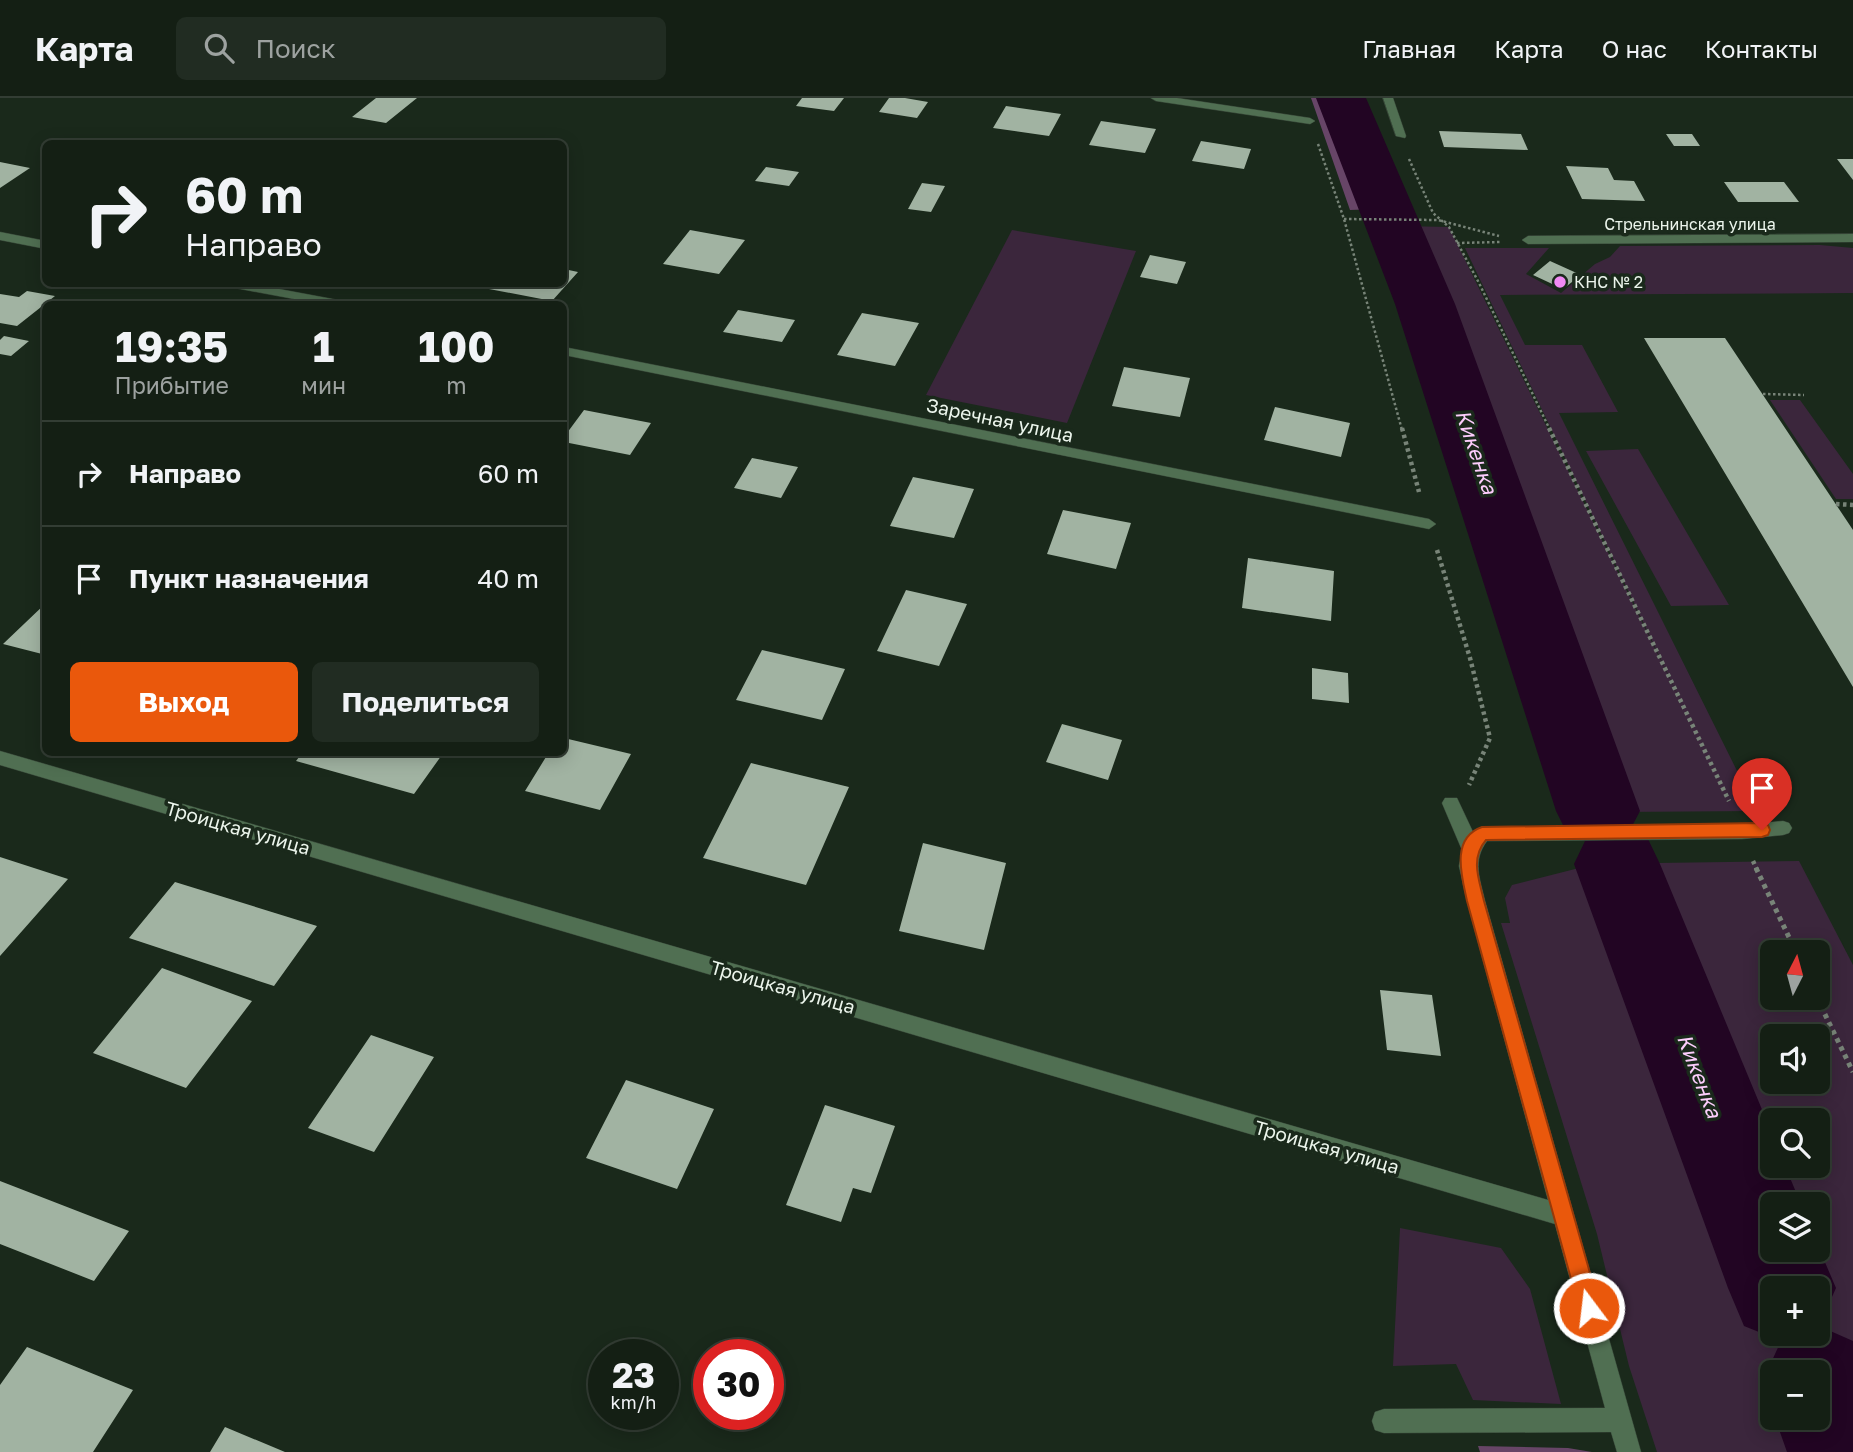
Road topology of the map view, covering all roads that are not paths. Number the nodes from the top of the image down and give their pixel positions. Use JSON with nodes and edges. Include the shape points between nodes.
{"nodes":[{"id":1,"x":1156,"y":98,"type":"edge"},
{"id":2,"x":1388,"y":98,"type":"edge"},
{"id":3,"x":1310,"y":121,"type":"road end"},
{"id":4,"x":1401,"y":135,"type":"road end"},
{"id":5,"x":0,"y":236,"type":"edge"},
{"id":6,"x":1853,"y":238,"type":"edge"},
{"id":7,"x":1522,"y":241,"type":"road end"},
{"id":8,"x":42,"y":244,"type":"edge"},
{"id":9,"x":250,"y":287,"type":"edge"},
{"id":10,"x":323,"y":301,"type":"edge"},
{"id":11,"x":567,"y":352,"type":"edge"},
{"id":12,"x":1429,"y":524,"type":"road end"},
{"id":13,"x":0,"y":758,"type":"edge"},
{"id":14,"x":1451,"y":803,"type":"dead end"},
{"id":15,"x":1783,"y":828,"type":"dead end"},
{"id":16,"x":1476,"y":840,"type":"junction"},
{"id":17,"x":1565,"y":1216,"type":"junction"},
{"id":18,"x":1620,"y":1420,"type":"junction"},
{"id":19,"x":1384,"y":1421,"type":"dead end"},
{"id":20,"x":1629,"y":1452,"type":"edge"}],
"edges":[{"from":1,"to":3,"type":"street"},
{"from":2,"to":4,"type":"street"},
{"from":5,"to":8,"type":"street"},
{"from":6,"to":7,"type":"street","name":"Стрельнинская улица"},
{"from":9,"to":10,"type":"street"},
{"from":11,"to":12,"type":"street","name":"Заречная улица"},
{"from":13,"to":17,"type":"street","name":"Троицкая улица"},
{"from":14,"to":16,"type":"street"},
{"from":15,"to":16,"type":"street","via":[[1523,833]]},
{"from":16,"to":17,"type":"street","via":[[1467,865]]},
{"from":17,"to":18,"type":"street"},
{"from":18,"to":19,"type":"street"},
{"from":18,"to":20,"type":"street"}]}
